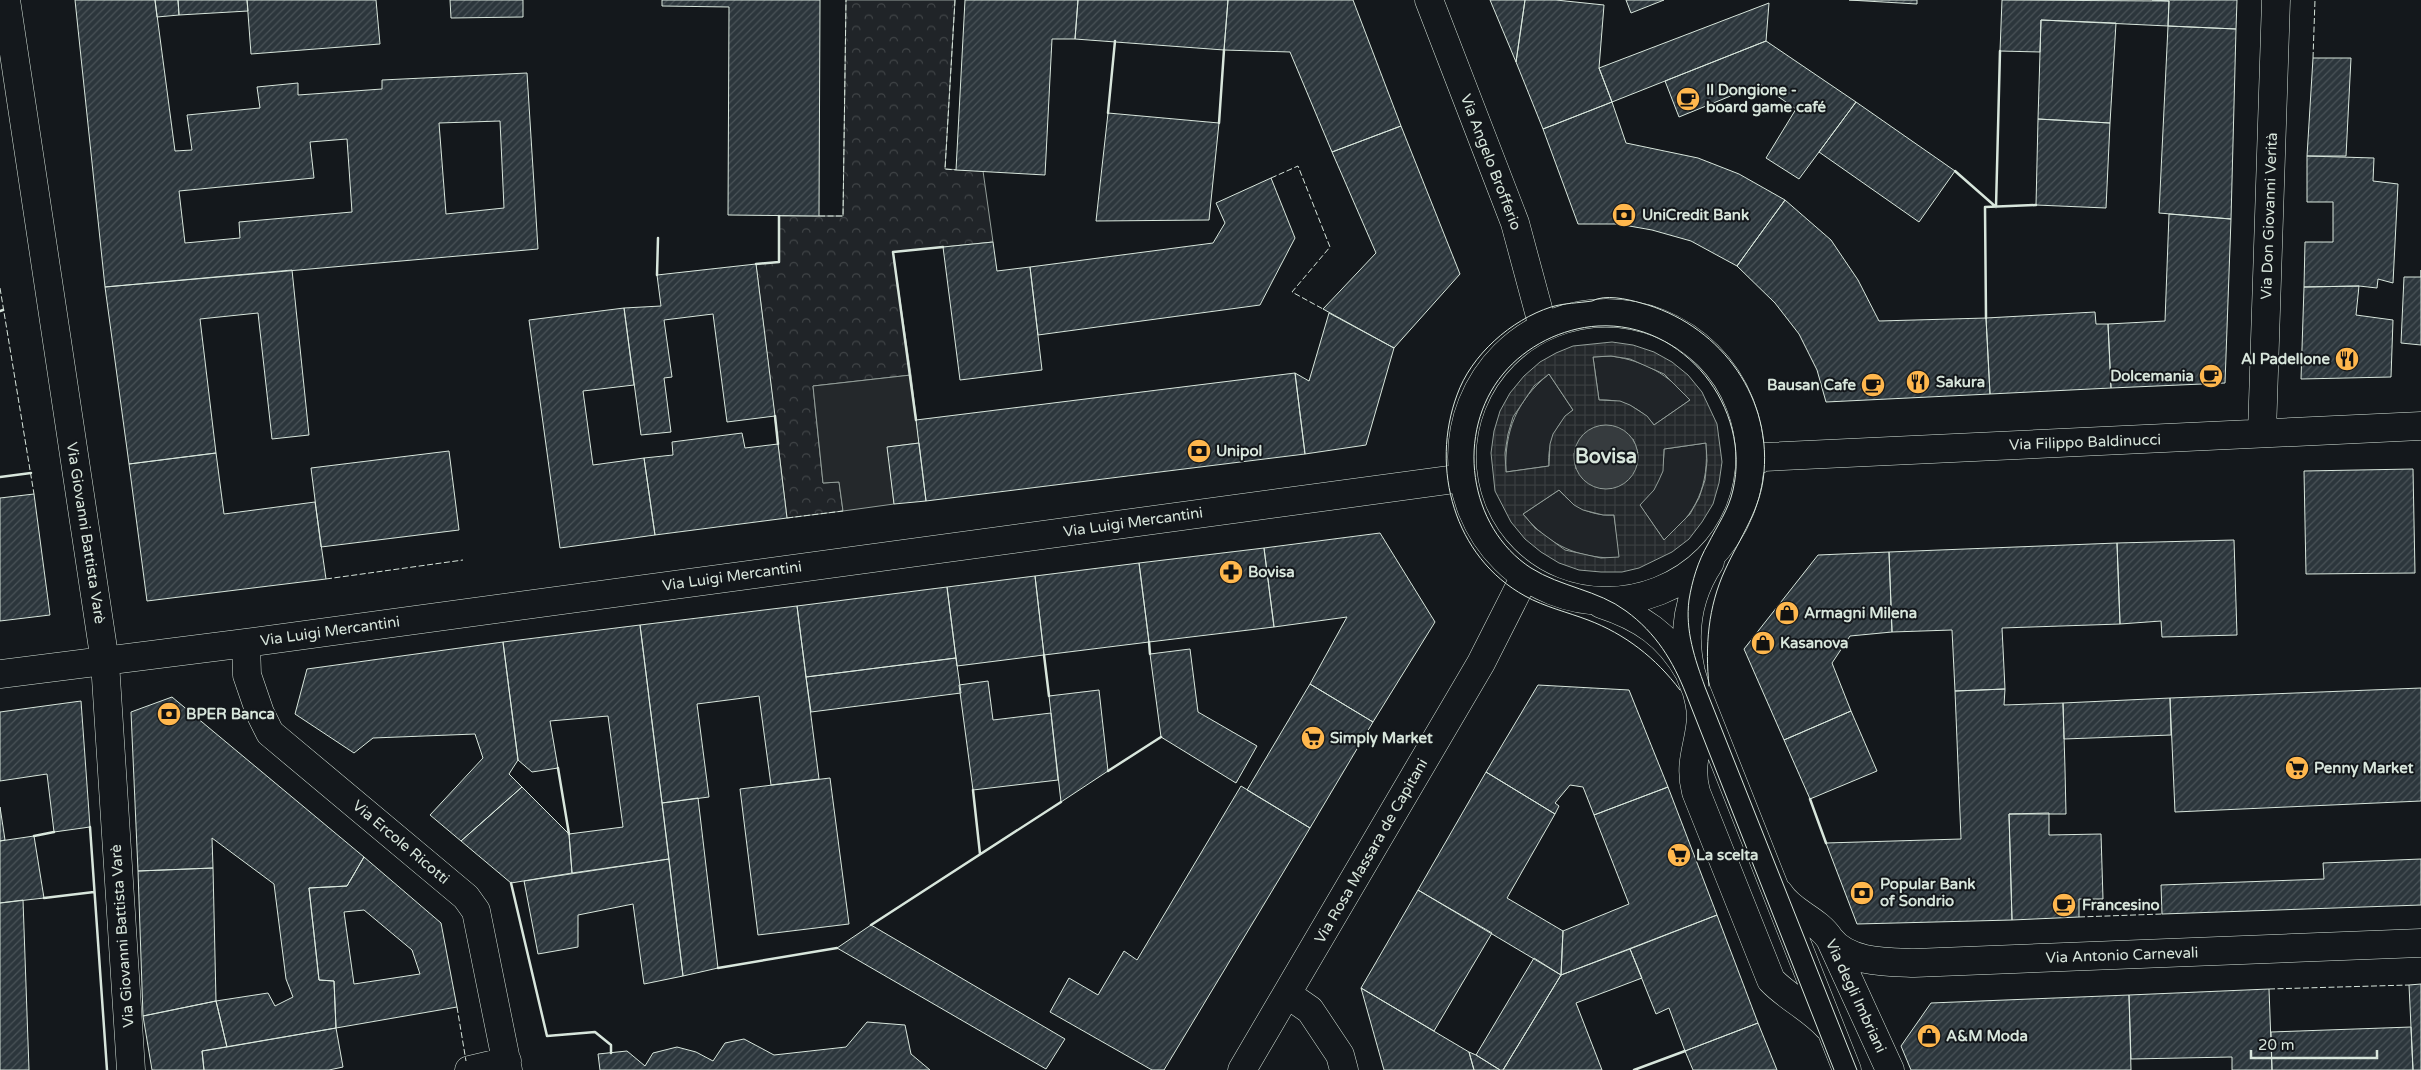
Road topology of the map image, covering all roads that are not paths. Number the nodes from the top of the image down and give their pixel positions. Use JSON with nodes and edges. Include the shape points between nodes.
{"nodes":[{"id":1,"x":6,"y":0,"type":"edge"},
{"id":2,"x":1429,"y":0,"type":"edge"},
{"id":3,"x":2276,"y":0,"type":"edge"},
{"id":4,"x":1544,"y":327,"type":"junction"},
{"id":5,"x":2421,"y":426,"type":"edge"},
{"id":6,"x":2262,"y":433,"type":"junction"},
{"id":7,"x":1751,"y":463,"type":"junction"},
{"id":8,"x":1463,"y":478,"type":"junction"},
{"id":9,"x":1726,"y":538,"type":"junction"},
{"id":10,"x":1525,"y":576,"type":"junction"},
{"id":11,"x":1573,"y":597,"type":"junction"},
{"id":12,"x":246,"y":643,"type":"junction"},
{"id":13,"x":105,"y":662,"type":"junction"},
{"id":14,"x":0,"y":674,"type":"edge"},
{"id":15,"x":1697,"y":690,"type":"junction"},
{"id":16,"x":1772,"y":881,"type":"junction"},
{"id":17,"x":1830,"y":939,"type":"junction"},
{"id":18,"x":2421,"y":943,"type":"edge"},
{"id":19,"x":1287,"y":994,"type":"junction"},
{"id":20,"x":1834,"y":1038,"type":"junction"},
{"id":21,"x":508,"y":1066,"type":"edge"},
{"id":22,"x":131,"y":1070,"type":"edge"},
{"id":23,"x":470,"y":1070,"type":"edge"},
{"id":24,"x":1242,"y":1070,"type":"edge"},
{"id":25,"x":1344,"y":1070,"type":"edge"},
{"id":26,"x":1847,"y":1070,"type":"edge"},
{"id":27,"x":1890,"y":1070,"type":"edge"}],
"edges":[{"from":1,"to":13,"type":"street","name":"Via Giovanni Battista Varè"},
{"from":2,"to":4,"type":"street","name":"Via Angelo Brofferio","via":[[1515,223]]},
{"from":3,"to":6,"type":"street","name":"Via Don Giovanni Verità"},
{"from":4,"to":7,"type":"street","via":[[1587,314],[1614,313],[1665,325],[1688,338],[1708,355],[1737,394],[1750,436]]},
{"from":4,"to":8,"type":"street","via":[[1503,356],[1486,376],[1465,425]]},
{"from":5,"to":6,"type":"street","name":"Via Filippo Baldinucci"},
{"from":6,"to":7,"type":"street","name":"Via Filippo Baldinucci","via":[[1764,457]]},
{"from":7,"to":9,"type":"street","via":[[1739,515]]},
{"from":8,"to":10,"type":"street","via":[[1468,499],[1487,538],[1504,559]]},
{"from":8,"to":12,"type":"street","name":"Via Luigi Mercantini"},
{"from":9,"to":11,"type":"street","via":[[1689,576],[1659,592],[1617,601],[1599,602]]},
{"from":9,"to":15,"type":"street","name":"Via degli Imbriani","via":[[1698,582],[1688,610],[1688,652]]},
{"from":10,"to":11,"type":"street","via":[[1548,589]]},
{"from":10,"to":19,"type":"street","name":"Via Rosa Massara de Capitani","via":[[1482,663]]},
{"from":11,"to":15,"type":"street","name":"Via degli Imbriani","via":[[1622,611],[1650,626],[1679,656]]},
{"from":12,"to":13,"type":"street","name":"Via Luigi Mercantini"},
{"from":12,"to":21,"type":"street","name":"Via Ercole Ricotti","via":[[247,675],[270,733],[466,897],[476,911]]},
{"from":13,"to":14,"type":"street","name":"Via Luigi Mercantini"},
{"from":13,"to":22,"type":"street","name":"Via Giovanni Battista Varè"},
{"from":15,"to":16,"type":"street","name":"Via degli Imbriani"},
{"from":15,"to":20,"type":"street","name":"Via degli Imbriani","via":[[1701,716],[1692,766],[1693,780],[1751,932],[1771,980],[1820,1018]]},
{"from":16,"to":17,"type":"street","name":"Via degli Imbriani","via":[[1787,904],[1818,924]]},
{"from":16,"to":20,"type":"street","name":"Via degli Imbriani"},
{"from":17,"to":18,"type":"street","name":"Via Antonio Carnevali","via":[[1850,955],[1914,963]]},
{"from":17,"to":27,"type":"street","name":"Via degli Imbriani"},
{"from":19,"to":24,"type":"street","name":"Via Rosa Massara de Capitani"},
{"from":19,"to":25,"type":"street","via":[[1310,1010],[1340,1056]]},
{"from":20,"to":26,"type":"street","name":"Via degli Imbriani"},
{"from":21,"to":23,"type":"street"}]}
